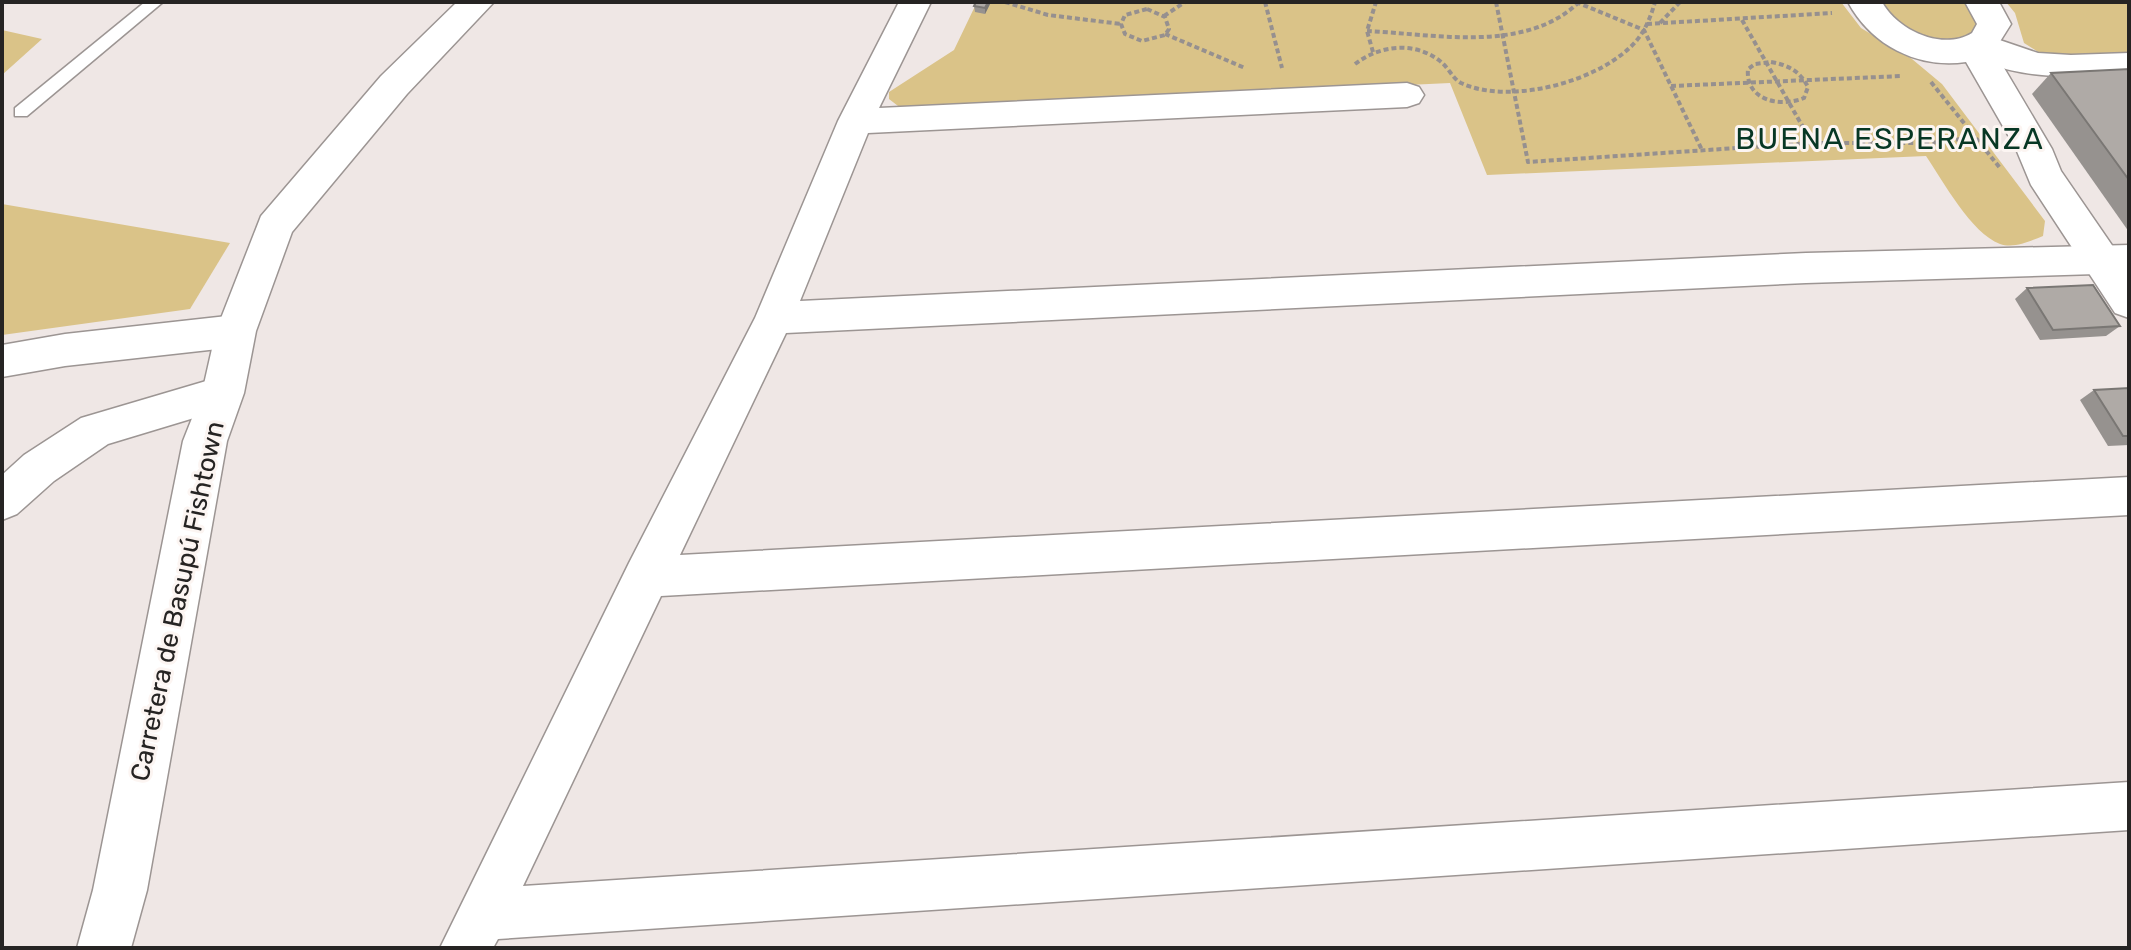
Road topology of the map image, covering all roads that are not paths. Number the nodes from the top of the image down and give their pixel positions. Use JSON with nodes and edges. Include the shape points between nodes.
{"nodes":[{"id":1,"x":155,"y":2,"type":"edge"},
{"id":2,"x":477,"y":2,"type":"edge"},
{"id":3,"x":915,"y":2,"type":"edge"},
{"id":4,"x":1982,"y":2,"type":"edge"},
{"id":5,"x":1846,"y":11,"type":"edge"},
{"id":6,"x":1978,"y":47,"type":"junction"},
{"id":7,"x":2129,"y":64,"type":"edge"},
{"id":8,"x":1923,"y":67,"type":"junction"},
{"id":9,"x":1407,"y":95,"type":"dead end"},
{"id":10,"x":21,"y":112,"type":"dead end"},
{"id":11,"x":855,"y":121,"type":"junction"},
{"id":12,"x":2044,"y":175,"type":"junction"},
{"id":13,"x":2115,"y":259,"type":"edge"},
{"id":14,"x":2129,"y":302,"type":"edge"},
{"id":15,"x":774,"y":318,"type":"junction"},
{"id":16,"x":236,"y":331,"type":"junction"},
{"id":17,"x":2,"y":361,"type":"edge"},
{"id":18,"x":223,"y":393,"type":"junction"},
{"id":19,"x":2129,"y":496,"type":"edge"},
{"id":20,"x":2,"y":501,"type":"edge"},
{"id":21,"x":645,"y":577,"type":"junction"},
{"id":22,"x":2129,"y":806,"type":"edge"},
{"id":23,"x":475,"y":931,"type":"edge"},
{"id":24,"x":104,"y":948,"type":"edge"}],
"edges":[{"from":1,"to":10,"type":"lane"},
{"from":2,"to":16,"type":"street","name":"Carretera de Basupú Fishtown","via":[[394,85],[275,226]]},
{"from":3,"to":11,"type":"street"},
{"from":4,"to":6,"type":"street","via":[[1994,24],[1991,36]]},
{"from":5,"to":8,"type":"street","via":[[1874,20]]},
{"from":6,"to":7,"type":"street","via":[[2029,64]]},
{"from":6,"to":8,"type":"street"},
{"from":6,"to":12,"type":"street"},
{"from":8,"to":12,"type":"street"},
{"from":9,"to":11,"type":"street","via":[[1288,93]]},
{"from":11,"to":15,"type":"street"},
{"from":12,"to":13,"type":"street"},
{"from":13,"to":14,"type":"street"},
{"from":13,"to":15,"type":"street","via":[[1806,268]]},
{"from":15,"to":21,"type":"street"},
{"from":16,"to":17,"type":"street"},
{"from":16,"to":18,"type":"street","name":"Carretera de Basupú Fishtown"},
{"from":18,"to":20,"type":"street","via":[[96,430],[39,468]]},
{"from":18,"to":24,"type":"street","name":"Carretera de Basupú Fishtown","via":[[205,441],[120,890]]},
{"from":19,"to":21,"type":"street"},
{"from":21,"to":23,"type":"street"},
{"from":22,"to":23,"type":"street"}]}
